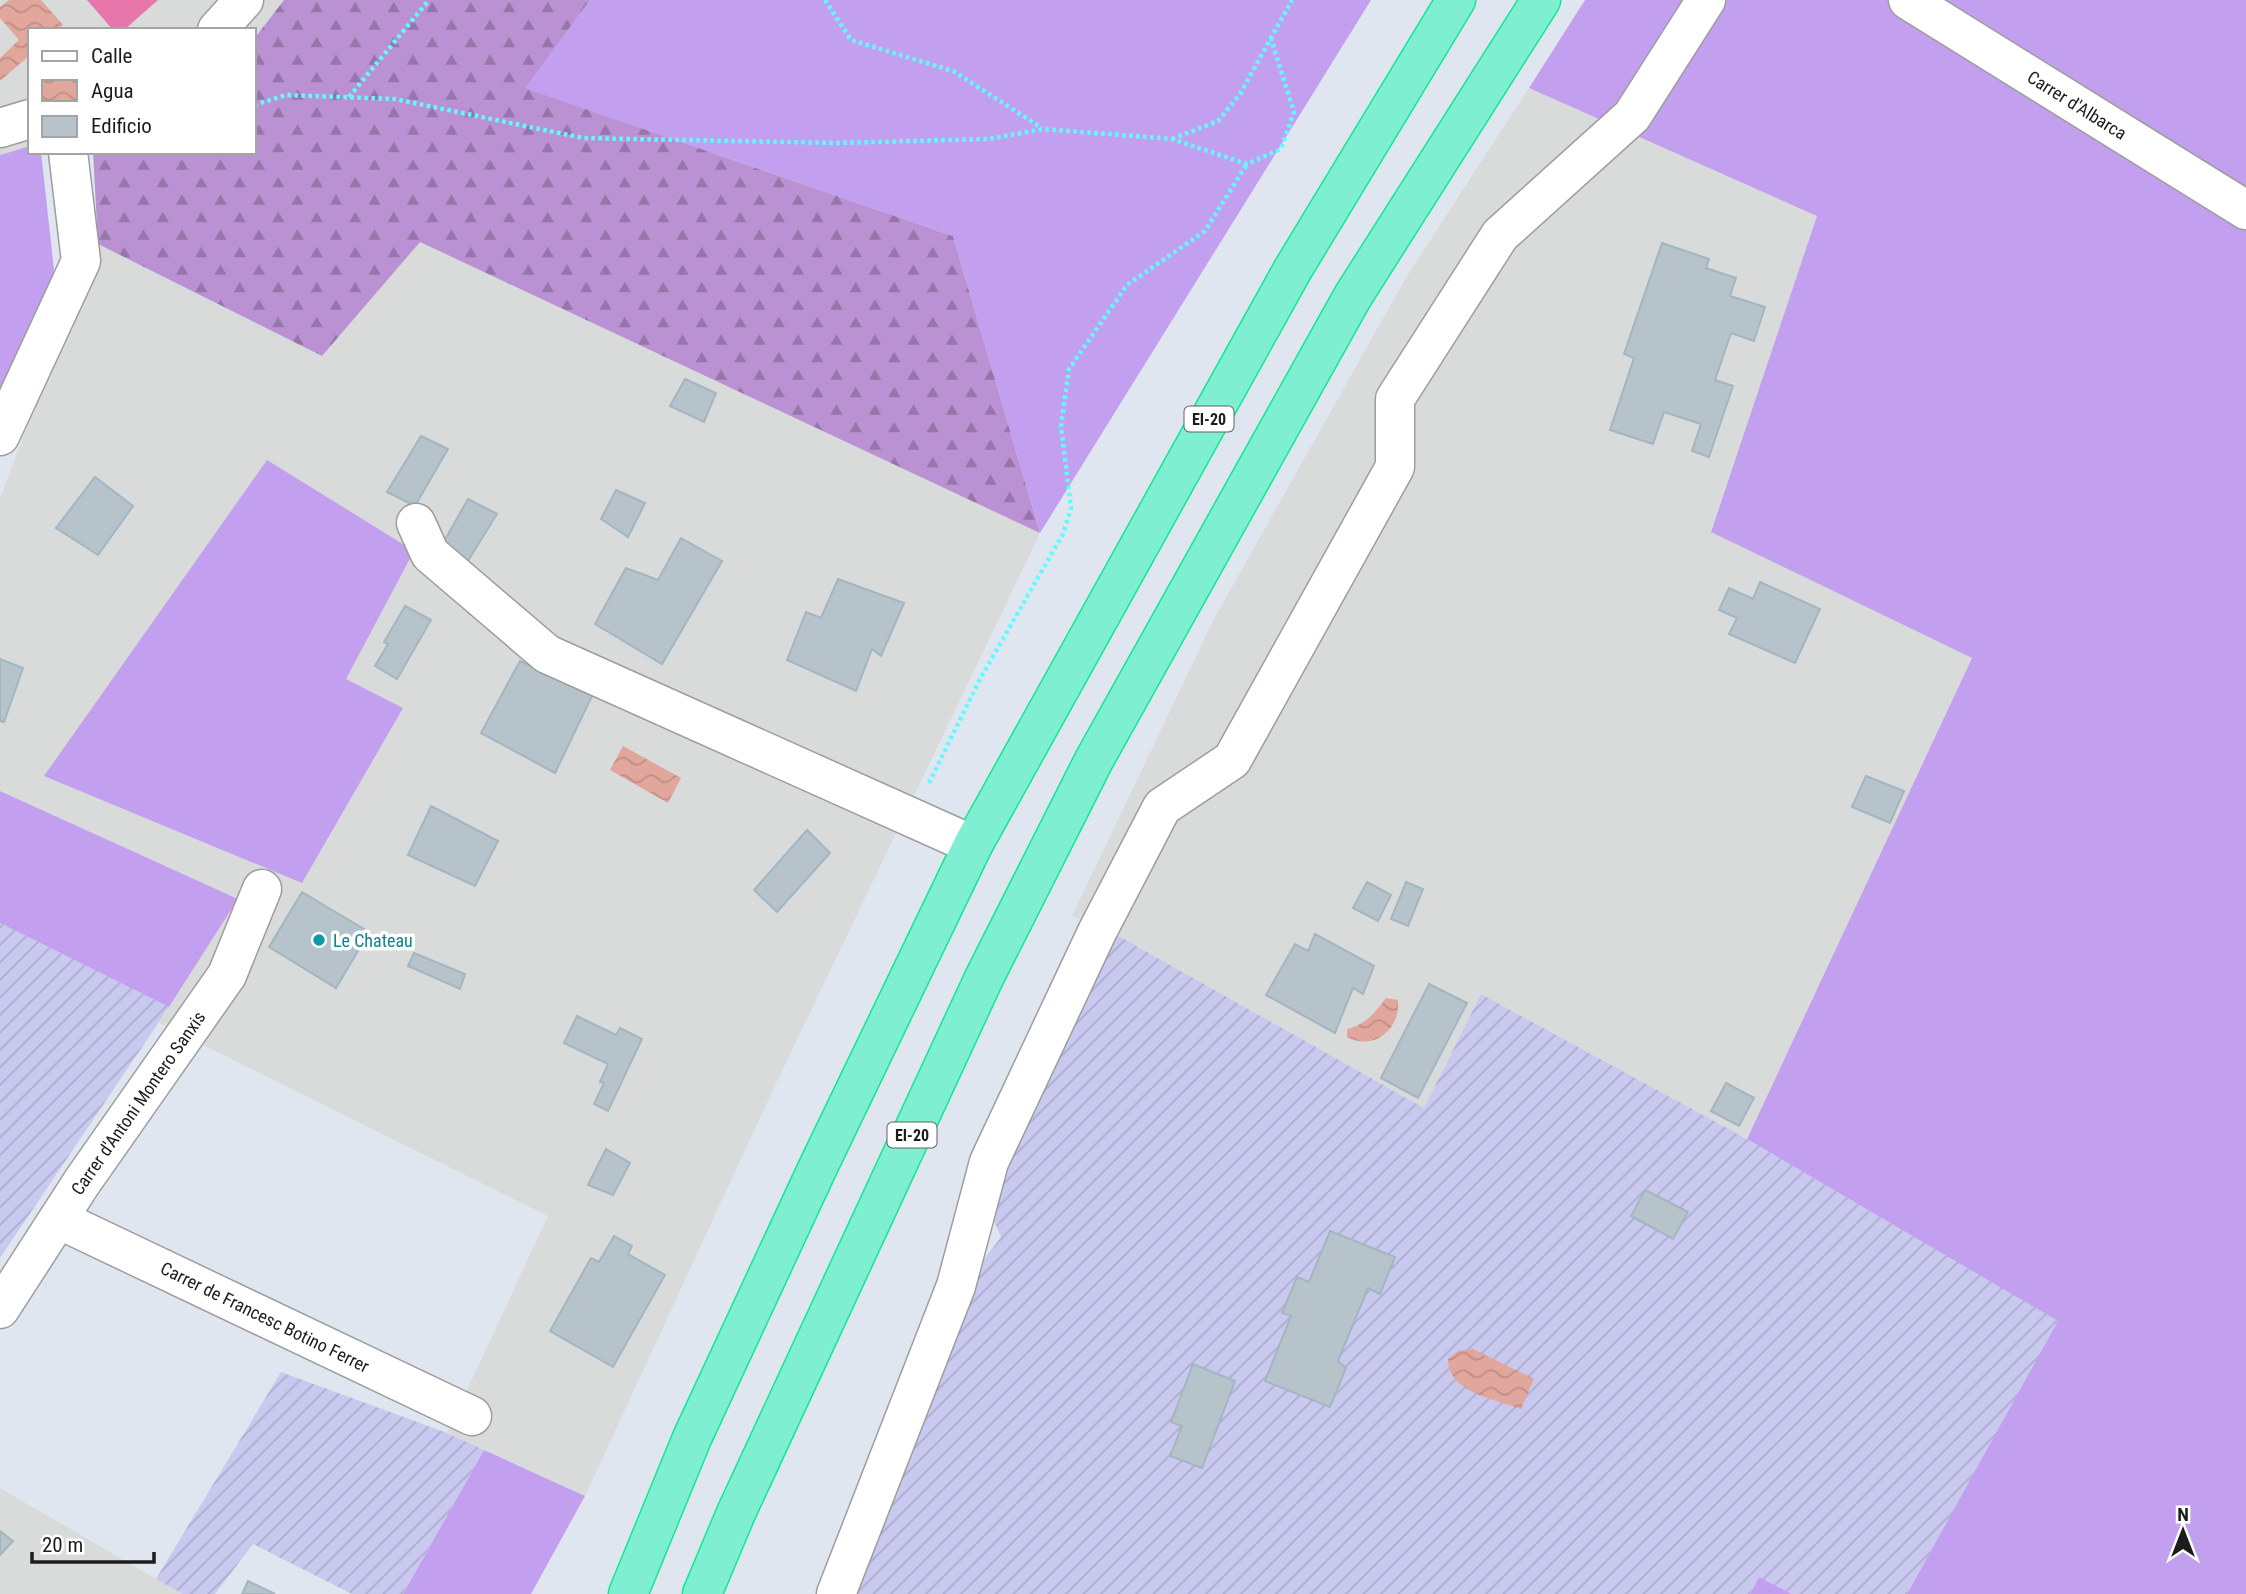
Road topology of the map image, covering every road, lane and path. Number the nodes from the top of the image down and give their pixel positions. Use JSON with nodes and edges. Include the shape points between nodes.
{"nodes":[{"id":1,"x":244,"y":0,"type":"edge"},
{"id":2,"x":429,"y":0,"type":"edge"},
{"id":3,"x":825,"y":0,"type":"edge"},
{"id":4,"x":1292,"y":0,"type":"edge"},
{"id":5,"x":1456,"y":0,"type":"edge"},
{"id":6,"x":1541,"y":0,"type":"edge"},
{"id":7,"x":1706,"y":0,"type":"edge"},
{"id":8,"x":1908,"y":0,"type":"edge"},
{"id":9,"x":220,"y":28,"type":"edge"},
{"id":10,"x":1271,"y":38,"type":"junction"},
{"id":11,"x":348,"y":97,"type":"junction"},
{"id":12,"x":256,"y":104,"type":"edge"},
{"id":13,"x":28,"y":121,"type":"edge"},
{"id":14,"x":0,"y":128,"type":"edge"},
{"id":15,"x":1043,"y":129,"type":"junction"},
{"id":16,"x":1172,"y":139,"type":"junction"},
{"id":17,"x":68,"y":154,"type":"edge"},
{"id":18,"x":1247,"y":164,"type":"junction"},
{"id":19,"x":2246,"y":210,"type":"edge"},
{"id":20,"x":0,"y":436,"type":"edge"},
{"id":21,"x":416,"y":523,"type":"dead end"},
{"id":22,"x":912,"y":818,"type":"junction"},
{"id":23,"x":973,"y":845,"type":"junction"},
{"id":24,"x":262,"y":889,"type":"dead end"},
{"id":25,"x":58,"y":1219,"type":"junction"},
{"id":26,"x":0,"y":1309,"type":"edge"},
{"id":27,"x":471,"y":1416,"type":"dead end"},
{"id":28,"x":736,"y":1513,"type":"junction"},
{"id":29,"x":628,"y":1594,"type":"edge"},
{"id":30,"x":702,"y":1594,"type":"edge"},
{"id":31,"x":714,"y":1594,"type":"edge"},
{"id":32,"x":836,"y":1594,"type":"edge"}],
"edges":[{"from":1,"to":9,"type":"street"},
{"from":2,"to":11,"type":"path"},
{"from":3,"to":15,"type":"path","via":[[851,40],[953,71]]},
{"from":4,"to":10,"type":"path"},
{"from":5,"to":23,"type":"highway","number":"EI-20","via":[[1293,269]]},
{"from":6,"to":28,"type":"highway","number":"EI-20","via":[[1353,296],[1094,760],[984,978]]},
{"from":7,"to":32,"type":"street","via":[[1632,116],[1500,235],[1395,399],[1395,467],[1232,760],[1162,807],[1097,932],[989,1162],[956,1286]]},
{"from":8,"to":19,"type":"street","name":"Carrer d'Albarca"},
{"from":10,"to":16,"type":"path","via":[[1240,94],[1218,121]]},
{"from":10,"to":18,"type":"path","via":[[1294,112],[1281,149]]},
{"from":11,"to":12,"type":"path","via":[[286,95]]},
{"from":11,"to":15,"type":"path","via":[[395,99],[583,138],[837,143],[989,139]]},
{"from":13,"to":14,"type":"street"},
{"from":15,"to":16,"type":"path"},
{"from":16,"to":18,"type":"path"},
{"from":17,"to":20,"type":"street","via":[[80,261]]},
{"from":18,"to":22,"type":"path","via":[[1205,231],[1127,285],[1069,369],[1061,426],[1071,508],[1063,534],[979,679]]},
{"from":21,"to":22,"type":"street","via":[[430,554],[547,654]]},
{"from":22,"to":23,"type":"street"},
{"from":23,"to":29,"type":"highway","number":"EI-20","via":[[692,1438]]},
{"from":24,"to":25,"type":"street","name":"Carrer d'Antoni Montero Sanxis","via":[[227,975]]},
{"from":25,"to":26,"type":"street","name":"Carrer d'Antoni Montero Sanxis"},
{"from":25,"to":27,"type":"street","name":"Carrer de Francesc Botino Ferrer"},
{"from":28,"to":30,"type":"highway","number":"EI-20"},
{"from":28,"to":31,"type":"highway"}]}
